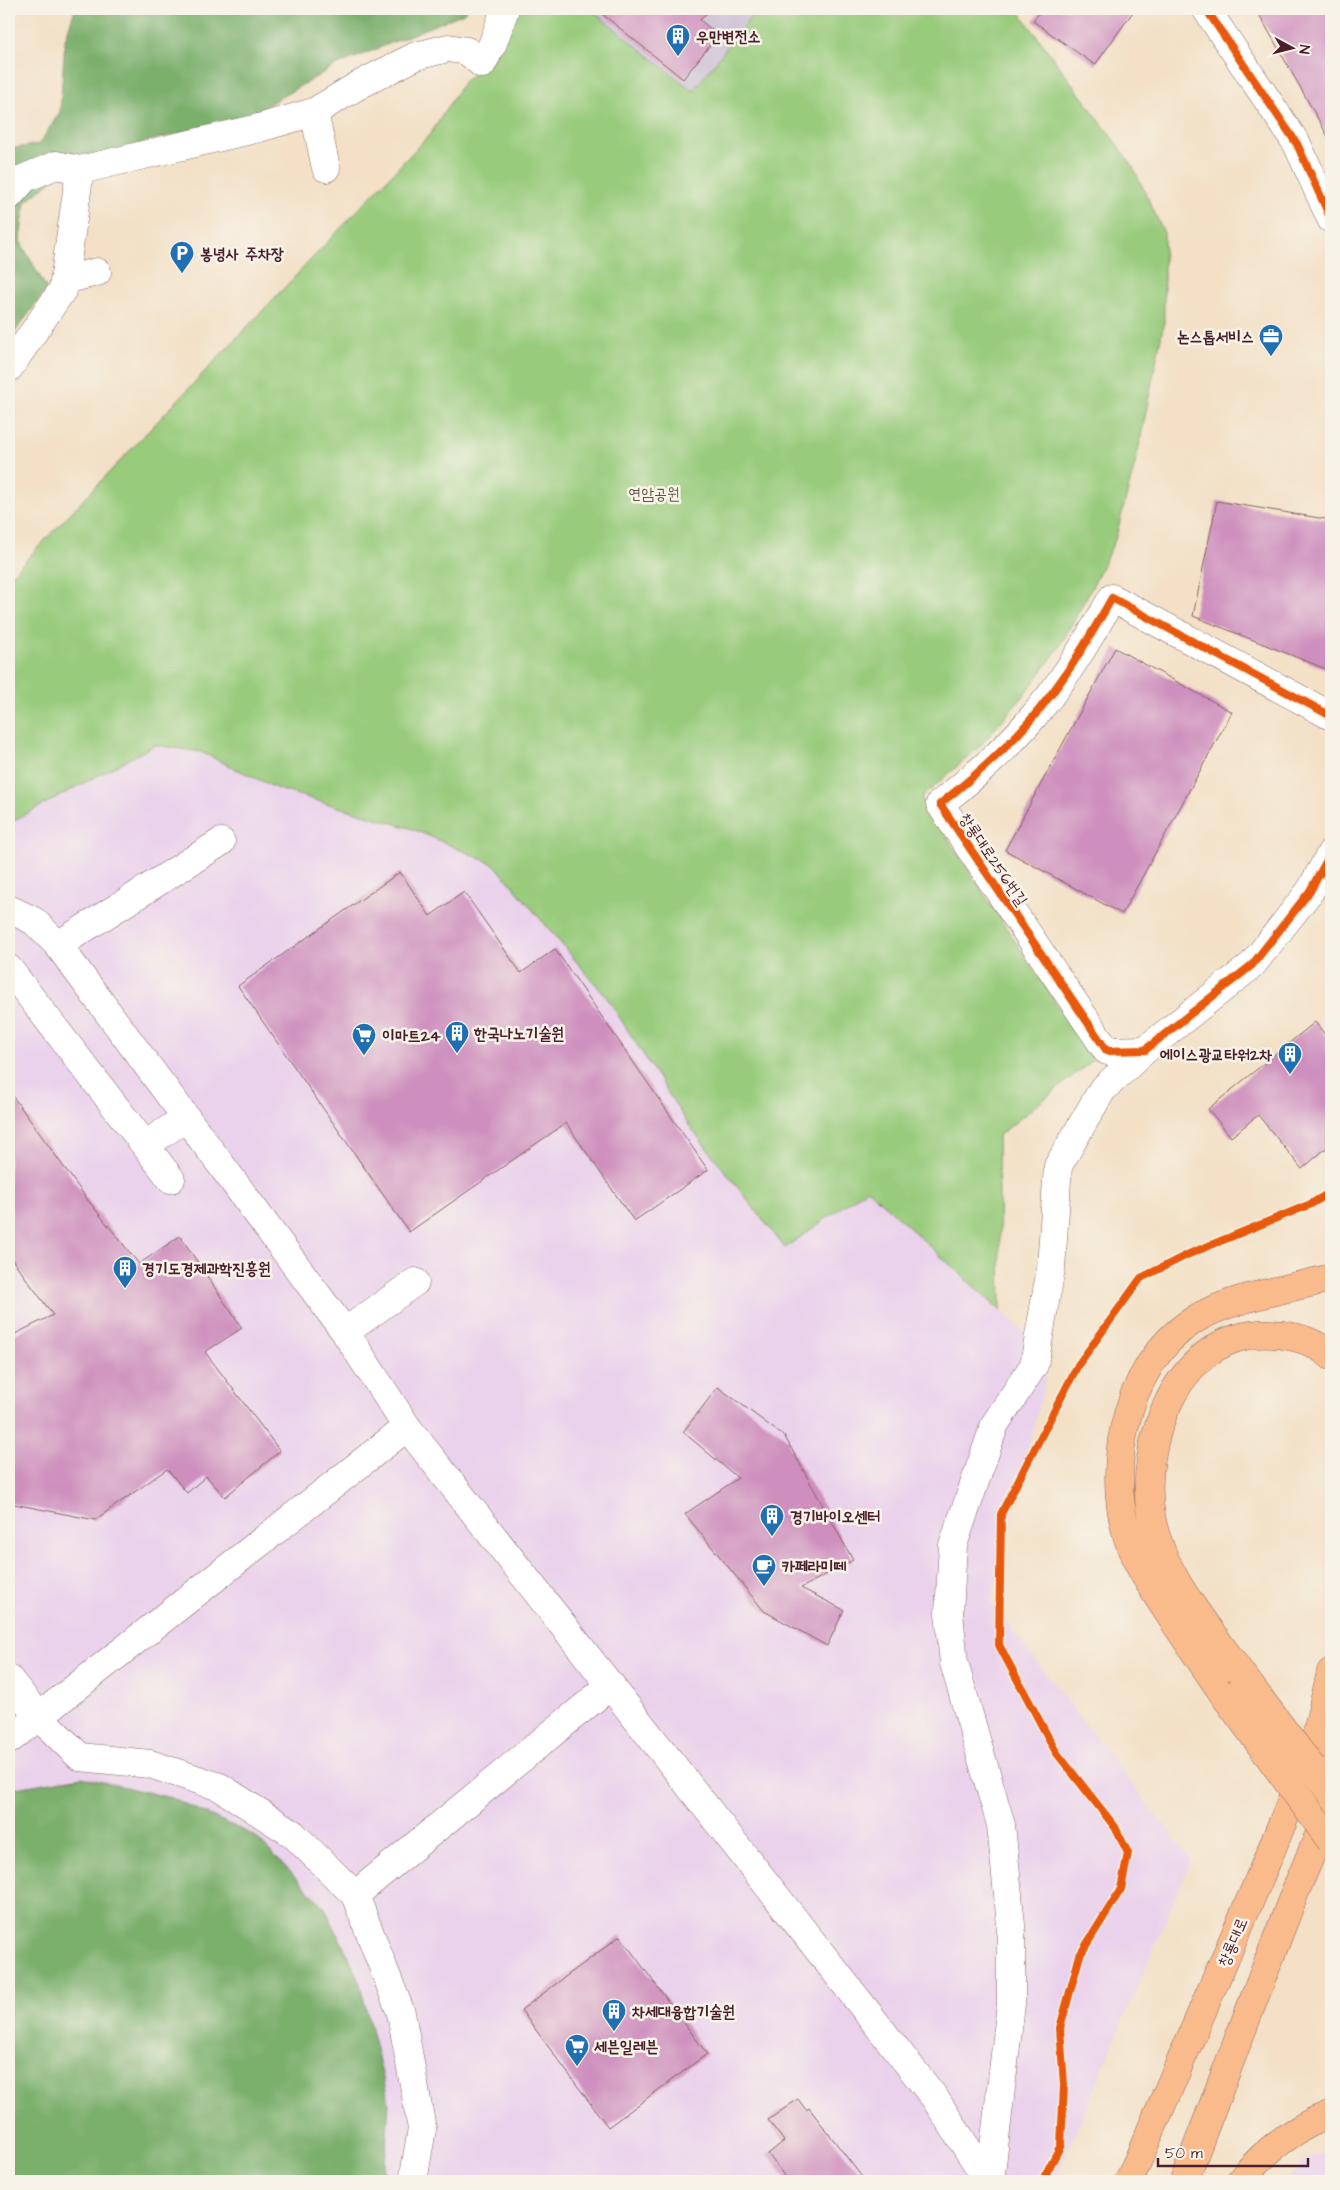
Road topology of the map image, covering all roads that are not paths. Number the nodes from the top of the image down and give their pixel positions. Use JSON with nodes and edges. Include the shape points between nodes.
{"nodes":[{"id":1,"x":505,"y":9,"type":"edge"},
{"id":2,"x":1206,"y":9,"type":"edge"},
{"id":3,"x":314,"y":112,"type":"junction"},
{"id":4,"x":326,"y":168,"type":"dead end"},
{"id":5,"x":80,"y":170,"type":"junction"},
{"id":6,"x":9,"y":196,"type":"edge"},
{"id":7,"x":1331,"y":219,"type":"edge"},
{"id":8,"x":97,"y":272,"type":"dead end"},
{"id":9,"x":64,"y":280,"type":"junction"},
{"id":10,"x":9,"y":368,"type":"edge"},
{"id":11,"x":1331,"y":716,"type":"edge"},
{"id":12,"x":221,"y":842,"type":"dead end"},
{"id":13,"x":1331,"y":853,"type":"edge"},
{"id":14,"x":9,"y":909,"type":"edge"},
{"id":15,"x":58,"y":945,"type":"junction"},
{"id":16,"x":10,"y":974,"type":"edge"},
{"id":17,"x":1145,"y":1050,"type":"junction"},
{"id":18,"x":186,"y":1118,"type":"junction"},
{"id":19,"x":146,"y":1144,"type":"junction"},
{"id":20,"x":171,"y":1179,"type":"dead end"},
{"id":21,"x":1331,"y":1278,"type":"edge"},
{"id":22,"x":414,"y":1282,"type":"dead end"},
{"id":23,"x":345,"y":1332,"type":"junction"},
{"id":24,"x":1331,"y":1356,"type":"edge"},
{"id":25,"x":407,"y":1427,"type":"junction"},
{"id":26,"x":1331,"y":1672,"type":"edge"},
{"id":27,"x":9,"y":1680,"type":"edge"},
{"id":28,"x":610,"y":1685,"type":"junction"},
{"id":29,"x":1331,"y":1702,"type":"edge"},
{"id":30,"x":39,"y":1717,"type":"junction"},
{"id":31,"x":9,"y":1740,"type":"edge"},
{"id":32,"x":1314,"y":1745,"type":"junction"},
{"id":33,"x":1331,"y":1793,"type":"edge"},
{"id":34,"x":1331,"y":1807,"type":"edge"},
{"id":35,"x":1331,"y":1841,"type":"edge"},
{"id":36,"x":355,"y":1895,"type":"junction"},
{"id":37,"x":1331,"y":2114,"type":"edge"},
{"id":38,"x":413,"y":2181,"type":"edge"},
{"id":39,"x":989,"y":2181,"type":"edge"},
{"id":40,"x":1129,"y":2181,"type":"edge"},
{"id":41,"x":1184,"y":2181,"type":"edge"},
{"id":42,"x":1240,"y":2181,"type":"edge"}],
"edges":[{"from":1,"to":3,"type":"street","via":[[482,64],[467,51],[448,48],[416,56]]},
{"from":2,"to":7,"type":"street","via":[[1297,144]]},
{"from":3,"to":4,"type":"street"},
{"from":3,"to":5,"type":"street"},
{"from":5,"to":6,"type":"street","via":[[56,165],[25,178]]},
{"from":5,"to":9,"type":"street"},
{"from":8,"to":9,"type":"street"},
{"from":9,"to":10,"type":"street","via":[[63,289]]},
{"from":11,"to":17,"type":"street","name":"창룡대로256번길","via":[[1112,598],[1084,648],[1027,724],[984,768],[940,804],[1107,1051]]},
{"from":12,"to":15,"type":"street"},
{"from":13,"to":17,"type":"street","via":[[1310,891],[1252,965]]},
{"from":14,"to":15,"type":"street","via":[[34,922]]},
{"from":15,"to":18,"type":"street"},
{"from":16,"to":19,"type":"street"},
{"from":17,"to":39,"type":"street","via":[[1102,1090],[1058,1166],[1051,1268],[1034,1365],[996,1424],[953,1545],[949,1613],[954,1663],[1001,1825],[1011,1925],[1011,2004]]},
{"from":18,"to":19,"type":"street"},
{"from":18,"to":23,"type":"street"},
{"from":19,"to":20,"type":"street"},
{"from":21,"to":35,"type":"main road","bridge":true,"via":[[1212,1310],[1174,1336],[1150,1364],[1138,1386],[1127,1416],[1119,1472],[1127,1535],[1150,1585],[1224,1695]]},
{"from":22,"to":23,"type":"street"},
{"from":23,"to":25,"type":"street"},
{"from":24,"to":33,"type":"main road","bridge":true,"via":[[1310,1342],[1281,1335],[1248,1335],[1220,1344],[1192,1366],[1171,1398],[1152,1455],[1150,1498],[1157,1541],[1181,1589]]},
{"from":25,"to":28,"type":"street"},
{"from":25,"to":30,"type":"street"},
{"from":26,"to":32,"type":"main road"},
{"from":27,"to":30,"type":"street"},
{"from":28,"to":36,"type":"street"},
{"from":28,"to":39,"type":"street","via":[[934,2097]]},
{"from":29,"to":32,"type":"main road","name":"창룡대로"},
{"from":30,"to":31,"type":"street"},
{"from":30,"to":36,"type":"street","via":[[80,1757],[150,1764],[220,1787],[293,1834]]},
{"from":32,"to":40,"type":"main road","name":"창룡대로"},
{"from":34,"to":41,"type":"main road"},
{"from":36,"to":38,"type":"street","via":[[401,2013],[422,2129]]},
{"from":37,"to":42,"type":"main road","via":[[1282,2140]]}]}
